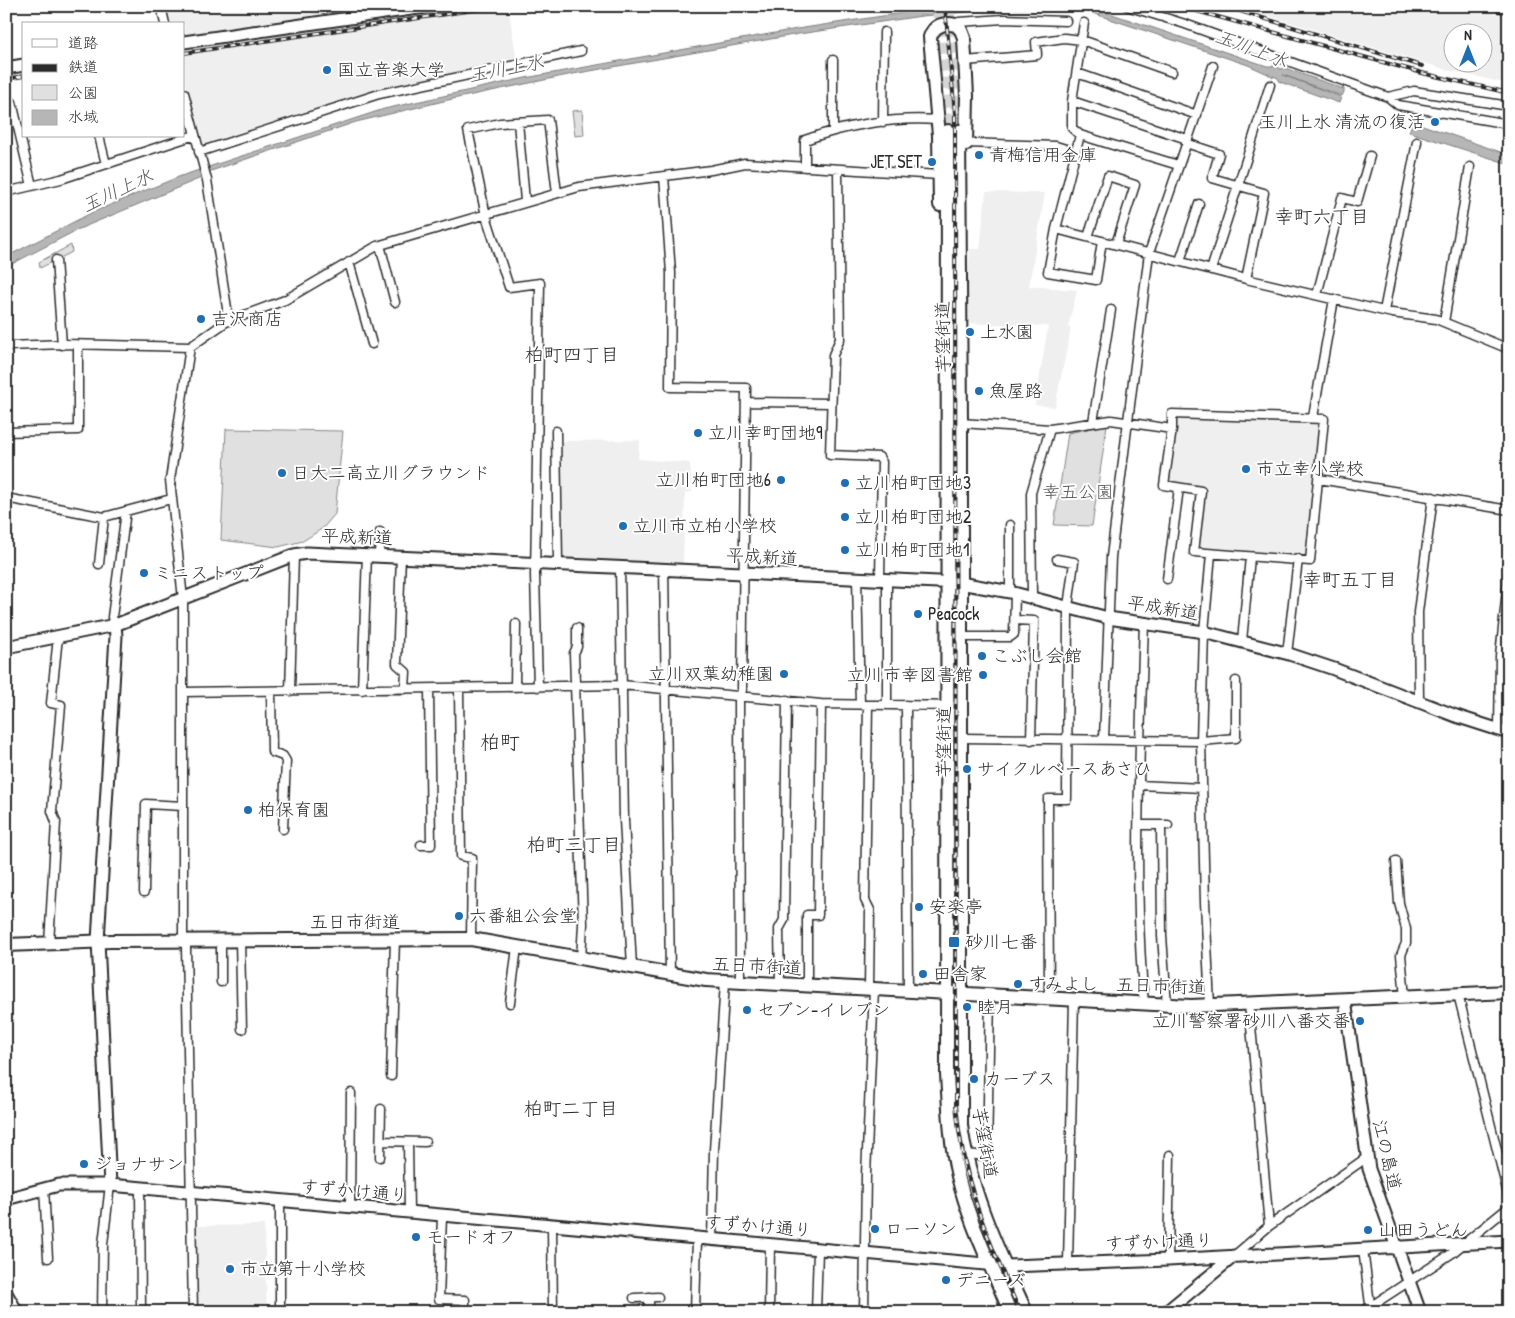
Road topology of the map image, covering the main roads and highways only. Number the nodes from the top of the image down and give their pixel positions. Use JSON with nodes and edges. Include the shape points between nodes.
{"nodes":[{"id":1,"x":953,"y":131,"type":"tunnel mouth"},
{"id":2,"x":954,"y":294,"type":"junction"},
{"id":3,"x":6,"y":946,"type":"edge"},
{"id":4,"x":1509,"y":992,"type":"edge"},
{"id":5,"x":948,"y":993,"type":"junction"},
{"id":6,"x":962,"y":994,"type":"junction"},
{"id":7,"x":1010,"y":1312,"type":"edge"},
{"id":8,"x":1026,"y":1312,"type":"edge"}],
"edges":[{"from":1,"to":2,"type":"main road","name":"芋窪街道"},
{"from":2,"to":2,"type":"main road","via":[[966,234],[965,61],[964,38],[958,27],[950,23],[936,27],[930,37],[941,229]]},
{"from":2,"to":5,"type":"main road","name":"芋窪街道","via":[[947,582]]},
{"from":2,"to":6,"type":"main road","name":"芋窪街道","via":[[961,423]]},
{"from":3,"to":5,"type":"main road","name":"五日市街道","via":[[98,941],[471,939],[725,982]]},
{"from":4,"to":6,"type":"main road","name":"五日市街道","via":[[1210,1006]]},
{"from":5,"to":6,"type":"main road","name":"五日市街道"},
{"from":5,"to":7,"type":"main road","name":"芋窪街道","via":[[947,1074],[953,1154],[971,1220]]},
{"from":6,"to":8,"type":"main road","name":"芋窪街道","via":[[960,1104],[966,1154],[981,1205]]}]}
